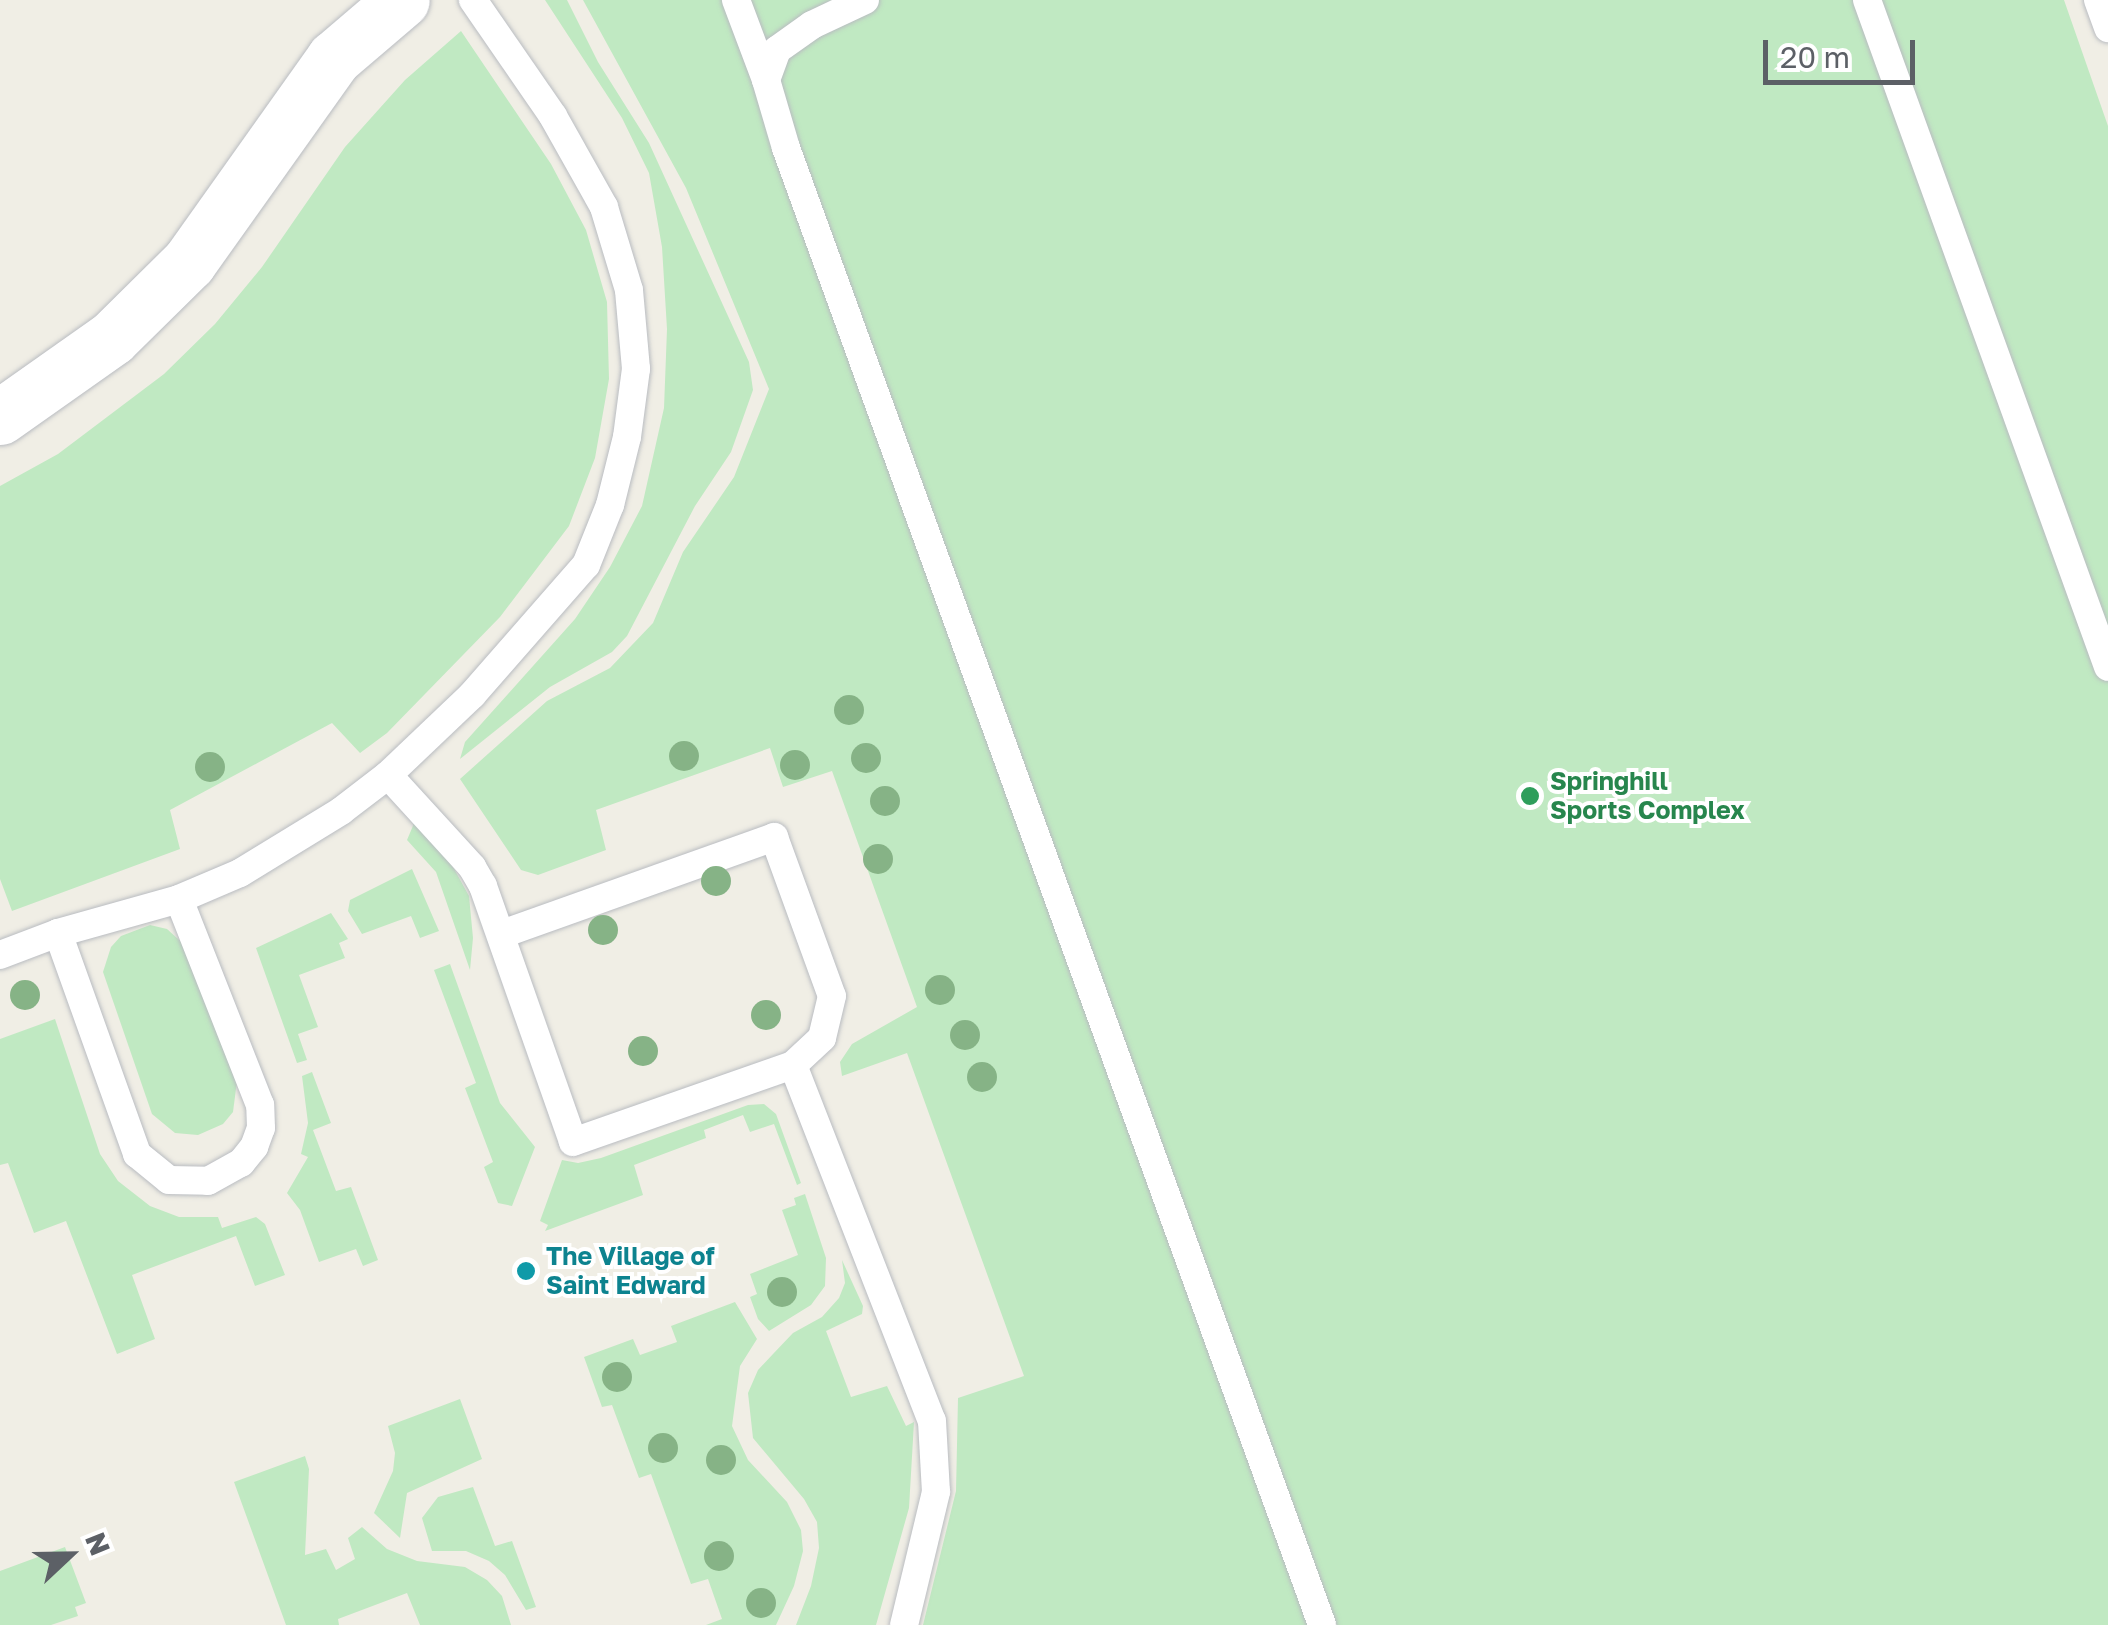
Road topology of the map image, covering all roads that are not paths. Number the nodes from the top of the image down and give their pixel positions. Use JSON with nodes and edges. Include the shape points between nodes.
{"nodes":[{"id":1,"x":402,"y":0,"type":"edge"},
{"id":2,"x":473,"y":0,"type":"edge"},
{"id":3,"x":736,"y":0,"type":"edge"},
{"id":4,"x":865,"y":0,"type":"edge"},
{"id":5,"x":1867,"y":0,"type":"edge"},
{"id":6,"x":2098,"y":0,"type":"edge"},
{"id":7,"x":2108,"y":28,"type":"edge"},
{"id":8,"x":766,"y":80,"type":"junction"},
{"id":9,"x":0,"y":417,"type":"edge"},
{"id":10,"x":2108,"y":667,"type":"edge"},
{"id":11,"x":388,"y":775,"type":"junction"},
{"id":12,"x":179,"y":900,"type":"junction"},
{"id":13,"x":58,"y":934,"type":"junction"},
{"id":14,"x":502,"y":934,"type":"junction"},
{"id":15,"x":0,"y":955,"type":"edge"},
{"id":16,"x":793,"y":1064,"type":"junction"},
{"id":17,"x":904,"y":1625,"type":"edge"},
{"id":18,"x":1322,"y":1625,"type":"edge"}],
"edges":[{"from":1,"to":9,"type":"street","via":[[334,58],[189,262],[112,338]]},
{"from":2,"to":11,"type":"lane","via":[[553,116],[604,207],[629,290],[636,369],[610,505],[586,565],[534,630]]},
{"from":3,"to":8,"type":"lane"},
{"from":4,"to":8,"type":"lane","via":[[778,50]]},
{"from":5,"to":10,"type":"lane"},
{"from":6,"to":7,"type":"lane"},
{"from":8,"to":18,"type":"lane"},
{"from":11,"to":12,"type":"lane","via":[[273,854]]},
{"from":11,"to":14,"type":"lane","via":[[472,867]]},
{"from":12,"to":13,"type":"lane"},
{"from":12,"to":13,"type":"lane","via":[[260,1104],[262,1128],[254,1146],[241,1163],[208,1181],[169,1180],[137,1154]]},
{"from":13,"to":15,"type":"lane"},
{"from":14,"to":16,"type":"lane","via":[[573,1142]]},
{"from":14,"to":16,"type":"lane","via":[[774,837],[832,996],[822,1038]]},
{"from":16,"to":17,"type":"lane","via":[[932,1421],[936,1492]]}]}
